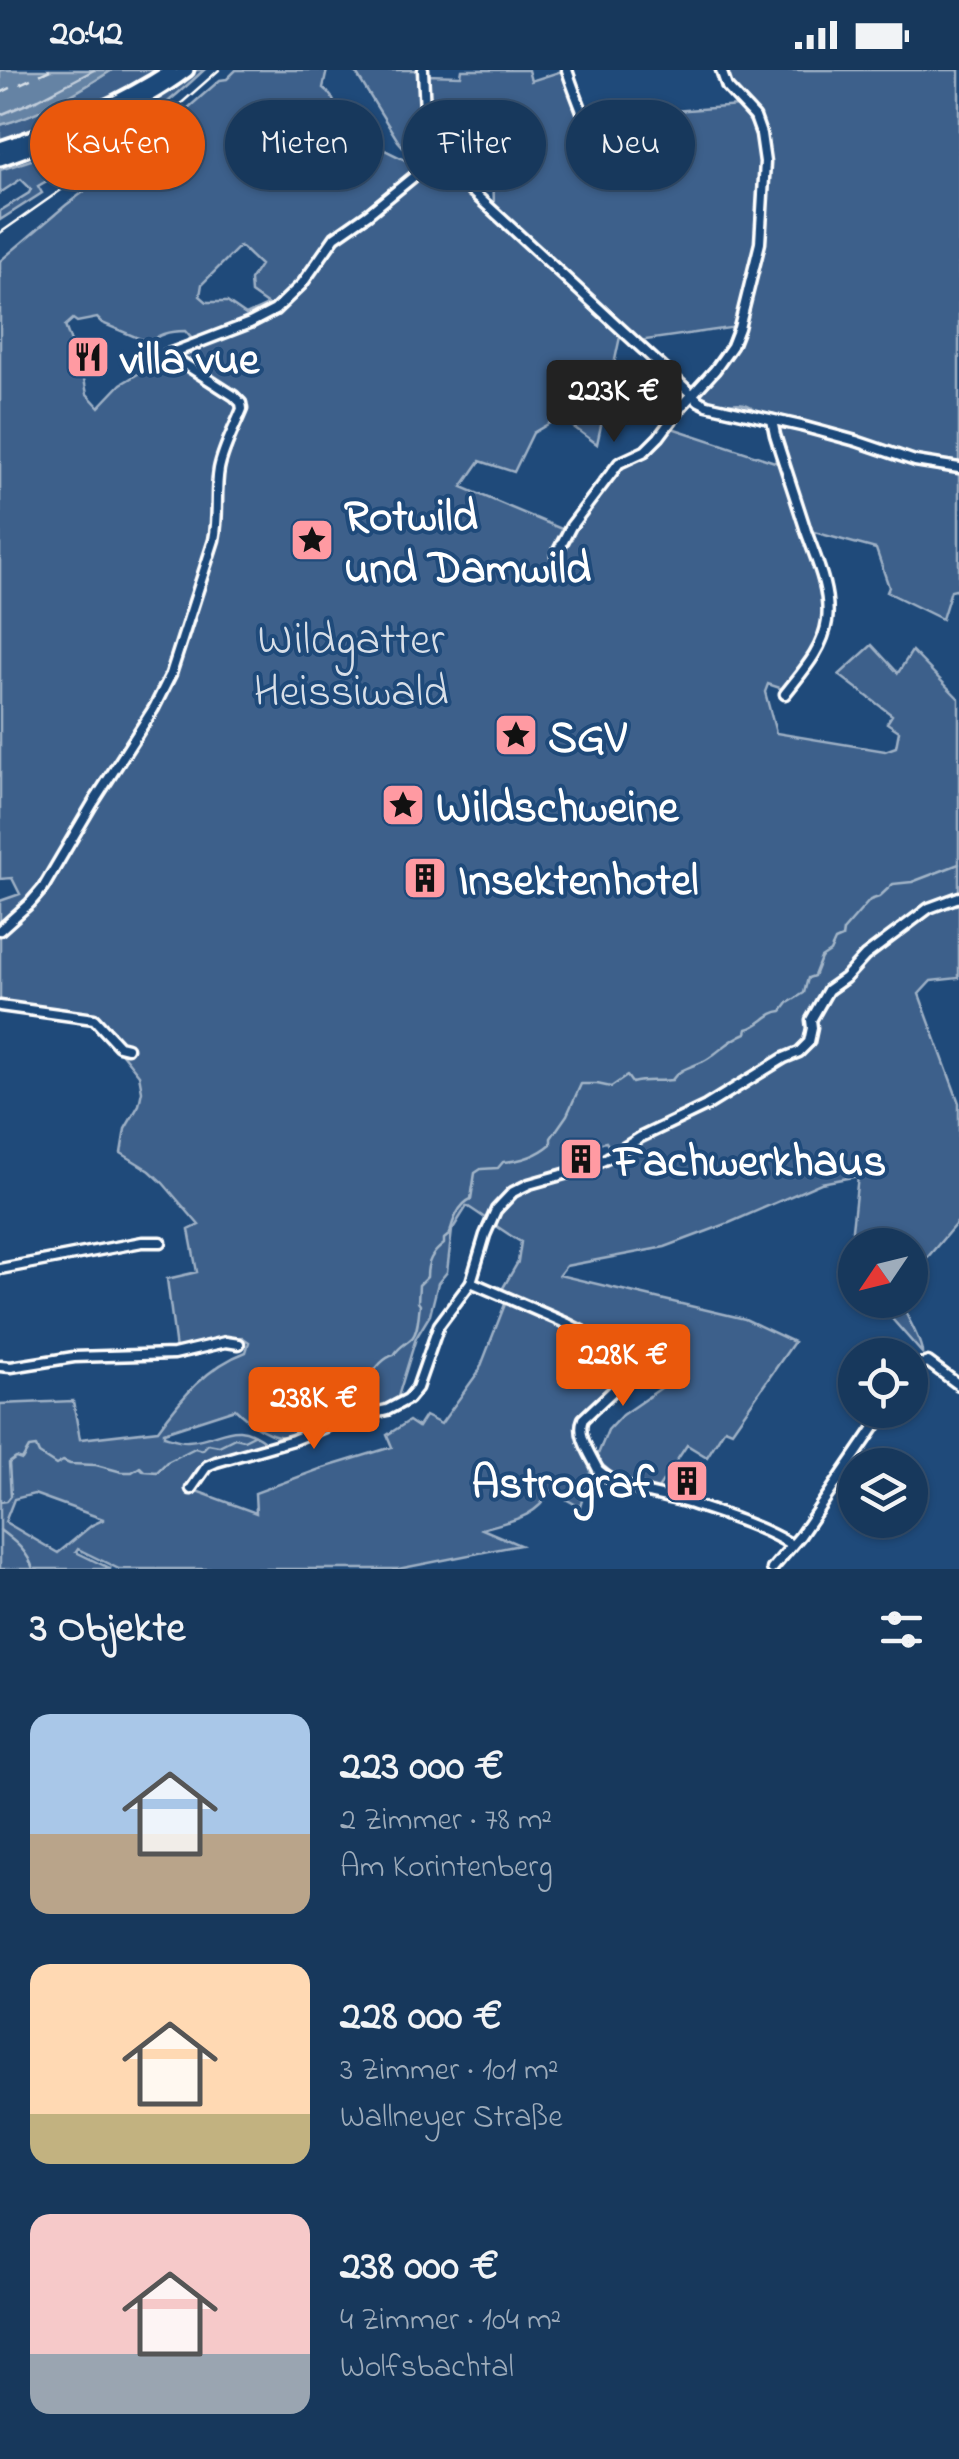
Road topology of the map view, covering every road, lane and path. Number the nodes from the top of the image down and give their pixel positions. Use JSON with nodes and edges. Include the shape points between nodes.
{"nodes":[{"id":1,"x":171,"y":70,"type":"edge"},
{"id":2,"x":186,"y":70,"type":"edge"},
{"id":3,"x":423,"y":70,"type":"edge"},
{"id":4,"x":568,"y":70,"type":"edge"},
{"id":5,"x":721,"y":70,"type":"edge"},
{"id":6,"x":424,"y":100,"type":"edge"},
{"id":7,"x":576,"y":100,"type":"edge"},
{"id":8,"x":0,"y":148,"type":"edge"},
{"id":9,"x":0,"y":159,"type":"edge"},
{"id":10,"x":403,"y":187,"type":"edge"},
{"id":11,"x":470,"y":190,"type":"edge"},
{"id":12,"x":692,"y":396,"type":"junction"},
{"id":13,"x":772,"y":420,"type":"junction"},
{"id":14,"x":959,"y":468,"type":"edge"},
{"id":15,"x":556,"y":555,"type":"dead end"},
{"id":16,"x":785,"y":694,"type":"dead end"},
{"id":17,"x":959,"y":897,"type":"edge"},
{"id":18,"x":0,"y":930,"type":"edge"},
{"id":19,"x":0,"y":1006,"type":"edge"},
{"id":20,"x":128,"y":1048,"type":"dead end"},
{"id":21,"x":161,"y":1242,"type":"dead end"},
{"id":22,"x":0,"y":1269,"type":"edge"},
{"id":23,"x":471,"y":1282,"type":"junction"},
{"id":24,"x":239,"y":1344,"type":"dead end"},
{"id":25,"x":928,"y":1362,"type":"edge"},
{"id":26,"x":0,"y":1366,"type":"edge"},
{"id":27,"x":959,"y":1385,"type":"edge"},
{"id":28,"x":873,"y":1428,"type":"edge"},
{"id":29,"x":191,"y":1489,"type":"dead end"},
{"id":30,"x":792,"y":1545,"type":"junction"},
{"id":31,"x":772,"y":1569,"type":"edge"}],
"edges":[{"from":1,"to":8,"type":"main road","via":[[56,131]]},
{"from":2,"to":9,"type":"main road","via":[[100,121]]},
{"from":3,"to":6,"type":"street"},
{"from":4,"to":7,"type":"street"},
{"from":5,"to":12,"type":"street","via":[[762,134],[762,228],[732,346]]},
{"from":10,"to":18,"type":"street","via":[[335,237],[275,310],[169,354],[242,404],[219,471],[214,540],[154,708],[43,888]]},
{"from":11,"to":12,"type":"street"},
{"from":12,"to":13,"type":"street","via":[[707,406]]},
{"from":12,"to":15,"type":"street","via":[[652,444],[619,463]]},
{"from":13,"to":14,"type":"street"},
{"from":13,"to":16,"type":"street","via":[[827,600],[823,635]]},
{"from":17,"to":23,"type":"street","via":[[929,908],[828,990],[799,1052],[606,1159],[513,1192],[496,1210]]},
{"from":19,"to":20,"type":"street","via":[[94,1019]]},
{"from":21,"to":22,"type":"street"},
{"from":23,"to":29,"type":"street","via":[[438,1325],[408,1399],[216,1462]]},
{"from":23,"to":30,"type":"street","via":[[633,1357],[636,1370],[580,1426],[602,1474]]},
{"from":24,"to":26,"type":"street"},
{"from":25,"to":27,"type":"street"},
{"from":28,"to":30,"type":"street"},
{"from":30,"to":31,"type":"street"}]}
